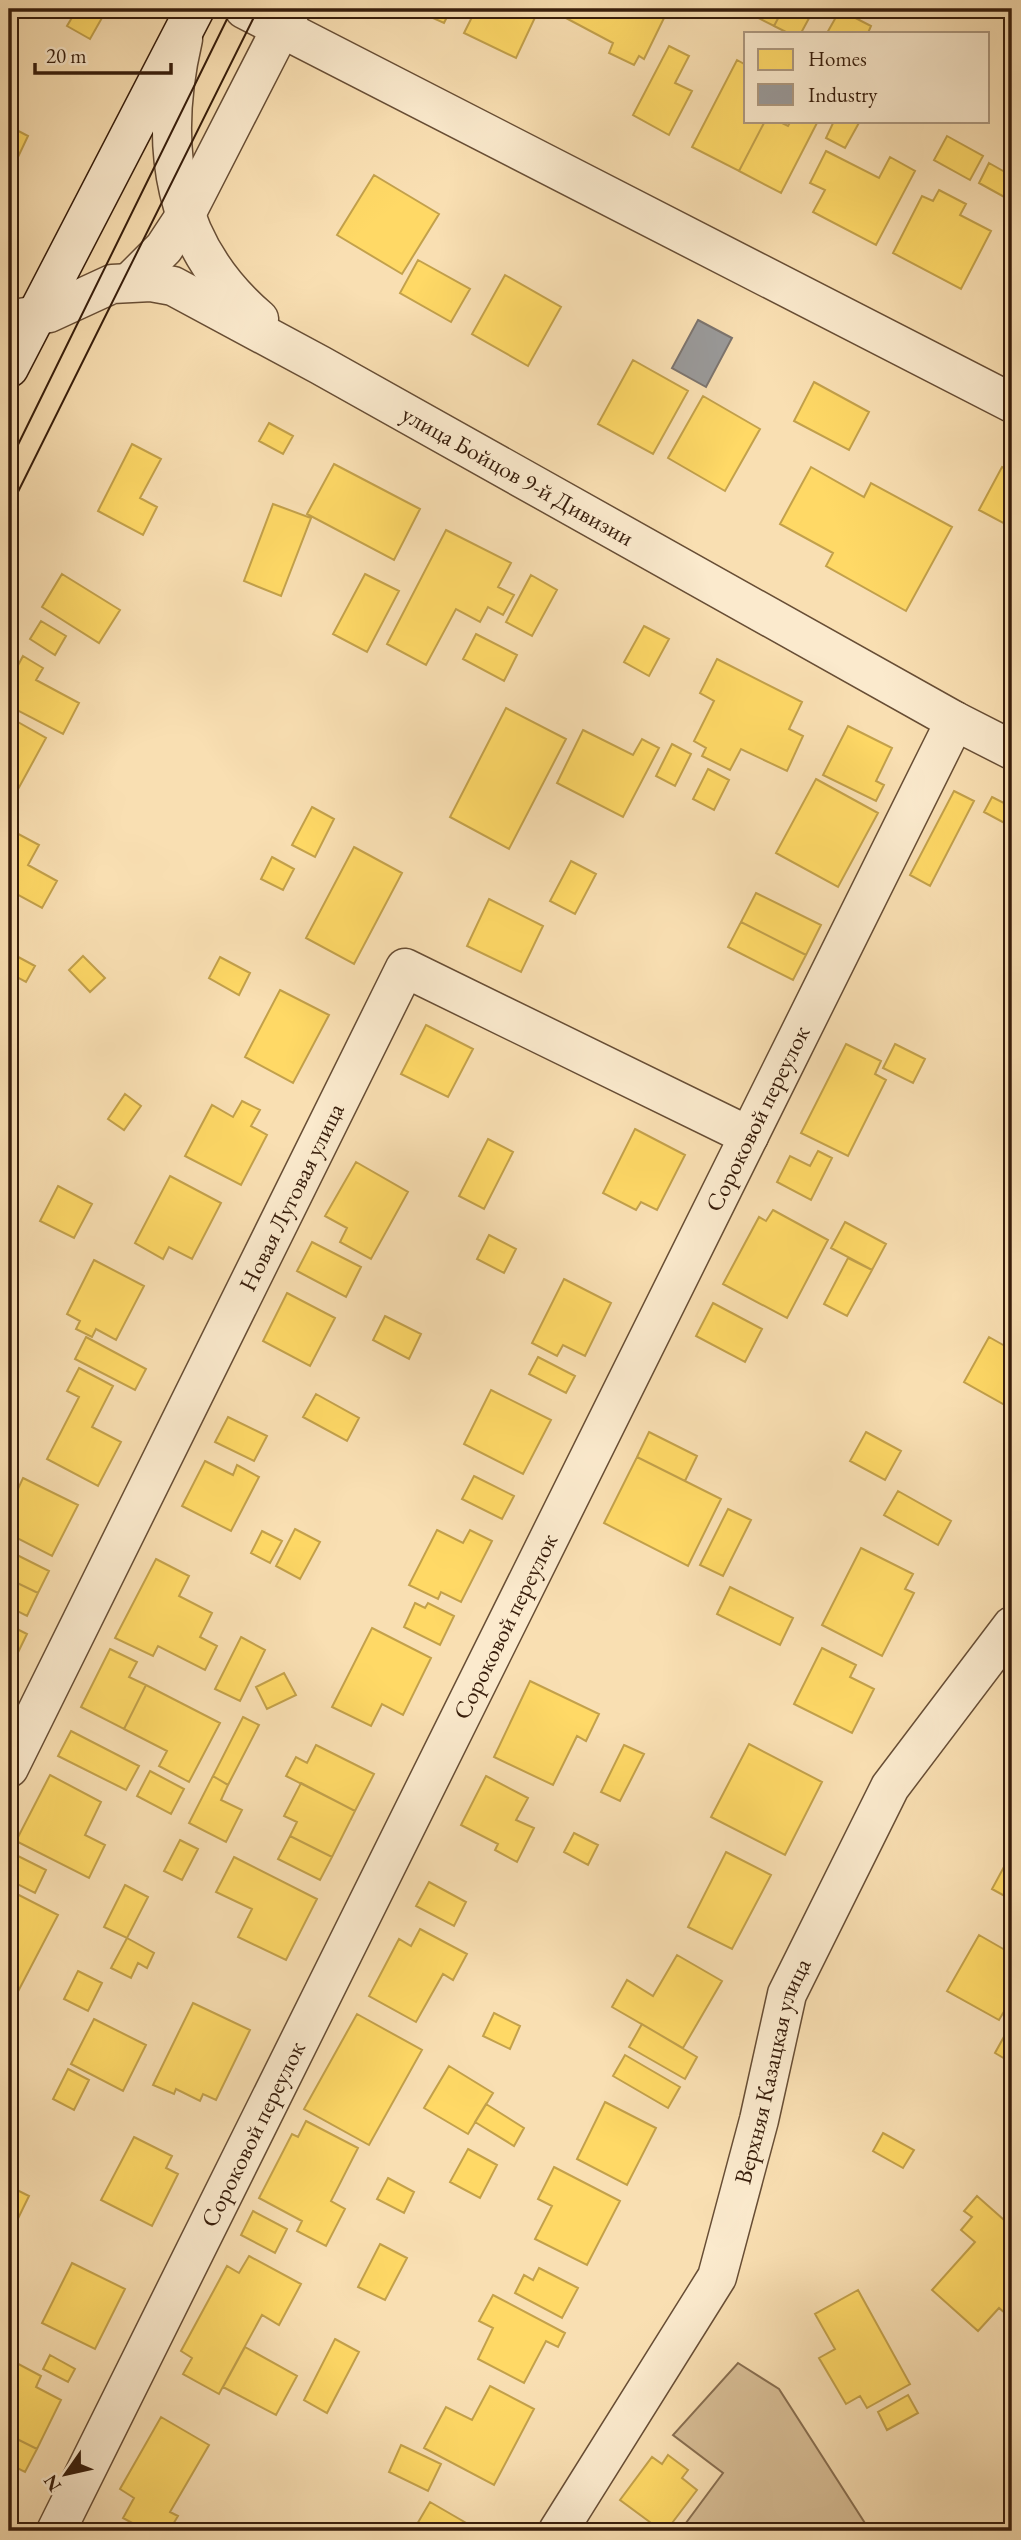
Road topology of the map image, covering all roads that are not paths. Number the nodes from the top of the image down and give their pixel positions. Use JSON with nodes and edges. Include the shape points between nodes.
{"nodes":[{"id":1,"x":244,"y":9,"type":"edge"},
{"id":2,"x":191,"y":18,"type":"edge"},
{"id":3,"x":287,"y":19,"type":"edge"},
{"id":4,"x":185,"y":216,"type":"junction"},
{"id":5,"x":130,"y":282,"type":"junction"},
{"id":6,"x":21,"y":318,"type":"edge"},
{"id":7,"x":320,"y":365,"type":"junction"},
{"id":8,"x":9,"y":368,"type":"edge"},
{"id":9,"x":1012,"y":403,"type":"edge"},
{"id":10,"x":955,"y":721,"type":"junction"},
{"id":11,"x":1012,"y":750,"type":"edge"},
{"id":12,"x":749,"y":1136,"type":"junction"},
{"id":13,"x":1012,"y":1626,"type":"edge"},
{"id":14,"x":9,"y":1768,"type":"edge"},
{"id":15,"x":56,"y":2531,"type":"edge"},
{"id":16,"x":558,"y":2531,"type":"edge"}],
"edges":[{"from":1,"to":3,"type":"street"},
{"from":2,"to":4,"type":"street","via":[[177,67],[171,118]]},
{"from":2,"to":6,"type":"street"},
{"from":3,"to":4,"type":"street"},
{"from":3,"to":9,"type":"street"},
{"from":4,"to":5,"type":"street","via":[[164,248]]},
{"from":4,"to":7,"type":"street","via":[[218,278],[240,303]]},
{"from":5,"to":6,"type":"street","name":"улица Бойцов 9-й Дивизии","via":[[112,284],[65,308]]},
{"from":5,"to":7,"type":"street","name":"улица Бойцов 9-й Дивизии","via":[[173,286]]},
{"from":6,"to":8,"type":"street"},
{"from":7,"to":10,"type":"street","name":"улица Бойцов 9-й Дивизии"},
{"from":10,"to":11,"type":"street","name":"улица Бойцов 9-й Дивизии"},
{"from":10,"to":12,"type":"street","name":"Сороковой переулок"},
{"from":12,"to":14,"type":"street","name":"Новая Луговая улица","via":[[405,968]]},
{"from":12,"to":15,"type":"street","name":"Сороковой переулок"},
{"from":13,"to":16,"type":"street","name":"Верхняя Казацкая улица","via":[[890,1787],[787,1994],[718,2277]]}]}
